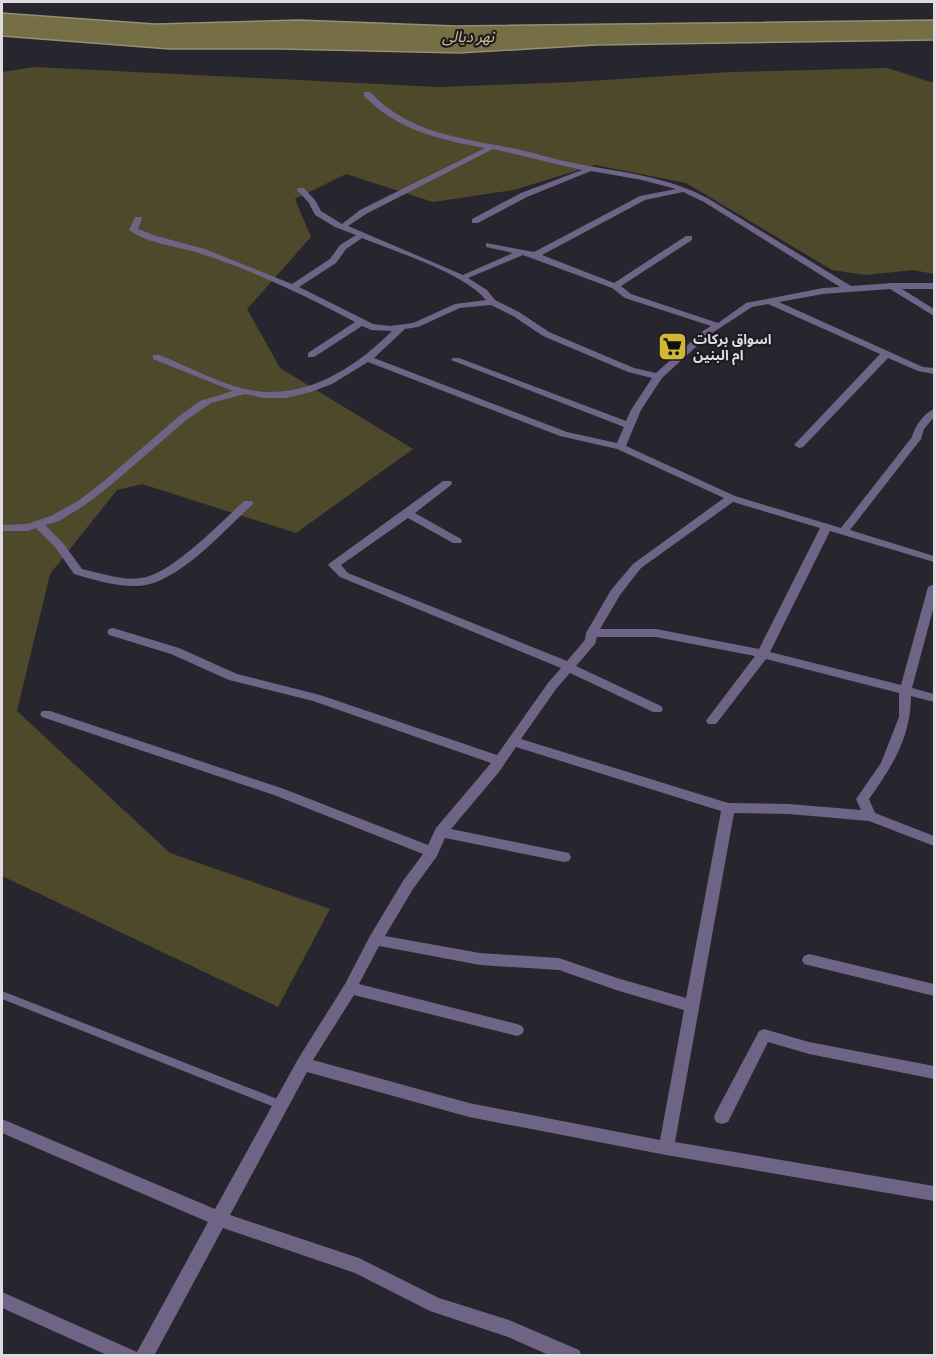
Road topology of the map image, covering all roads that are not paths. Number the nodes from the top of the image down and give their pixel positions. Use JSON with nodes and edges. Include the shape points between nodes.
{"nodes":[{"id":1,"x":367,"y":94,"type":"dead end"},
{"id":2,"x":492,"y":147,"type":"junction"},
{"id":3,"x":590,"y":169,"type":"junction"},
{"id":4,"x":301,"y":190,"type":"dead end"},
{"id":5,"x":685,"y":190,"type":"junction"},
{"id":6,"x":138,"y":219,"type":"dead end"},
{"id":7,"x":475,"y":221,"type":"dead end"},
{"id":8,"x":342,"y":227,"type":"junction"},
{"id":9,"x":360,"y":236,"type":"junction"},
{"id":10,"x":689,"y":238,"type":"dead end"},
{"id":11,"x":489,"y":245,"type":"dead end"},
{"id":12,"x":520,"y":253,"type":"junction"},
{"id":13,"x":535,"y":255,"type":"junction"},
{"id":14,"x":462,"y":278,"type":"junction"},
{"id":15,"x":615,"y":286,"type":"junction"},
{"id":16,"x":892,"y":286,"type":"junction"},
{"id":17,"x":934,"y":286,"type":"edge"},
{"id":18,"x":291,"y":288,"type":"junction"},
{"id":19,"x":849,"y":289,"type":"junction"},
{"id":20,"x":769,"y":301,"type":"junction"},
{"id":21,"x":492,"y":302,"type":"junction"},
{"id":22,"x":934,"y":313,"type":"edge"},
{"id":23,"x":362,"y":322,"type":"junction"},
{"id":24,"x":719,"y":326,"type":"junction"},
{"id":25,"x":401,"y":328,"type":"junction"},
{"id":26,"x":886,"y":354,"type":"junction"},
{"id":27,"x":311,"y":355,"type":"dead end"},
{"id":28,"x":156,"y":357,"type":"dead end"},
{"id":29,"x":368,"y":359,"type":"junction"},
{"id":30,"x":456,"y":360,"type":"dead end"},
{"id":31,"x":934,"y":371,"type":"edge"},
{"id":32,"x":658,"y":376,"type":"junction"},
{"id":33,"x":243,"y":392,"type":"junction"},
{"id":34,"x":934,"y":412,"type":"edge"},
{"id":35,"x":629,"y":426,"type":"junction"},
{"id":36,"x":799,"y":445,"type":"dead end"},
{"id":37,"x":620,"y":447,"type":"junction"},
{"id":38,"x":447,"y":483,"type":"dead end"},
{"id":39,"x":731,"y":498,"type":"junction"},
{"id":40,"x":248,"y":503,"type":"dead end"},
{"id":41,"x":408,"y":513,"type":"junction"},
{"id":42,"x":40,"y":526,"type":"junction"},
{"id":43,"x":827,"y":526,"type":"junction"},
{"id":44,"x":2,"y":528,"type":"edge"},
{"id":45,"x":844,"y":531,"type":"junction"},
{"id":46,"x":458,"y":541,"type":"dead end"},
{"id":47,"x":934,"y":559,"type":"edge"},
{"id":48,"x":934,"y":587,"type":"edge"},
{"id":49,"x":112,"y":632,"type":"dead end"},
{"id":50,"x":592,"y":633,"type":"junction"},
{"id":51,"x":763,"y":654,"type":"junction"},
{"id":52,"x":569,"y":667,"type":"junction"},
{"id":53,"x":905,"y":692,"type":"junction"},
{"id":54,"x":934,"y":698,"type":"edge"},
{"id":55,"x":657,"y":709,"type":"dead end"},
{"id":56,"x":46,"y":714,"type":"dead end"},
{"id":57,"x":712,"y":721,"type":"dead end"},
{"id":58,"x":513,"y":741,"type":"junction"},
{"id":59,"x":499,"y":761,"type":"junction"},
{"id":60,"x":728,"y":808,"type":"junction"},
{"id":61,"x":870,"y":816,"type":"junction"},
{"id":62,"x":441,"y":832,"type":"junction"},
{"id":63,"x":934,"y":841,"type":"edge"},
{"id":64,"x":432,"y":852,"type":"junction"},
{"id":65,"x":564,"y":857,"type":"dead end"},
{"id":66,"x":375,"y":940,"type":"junction"},
{"id":67,"x":809,"y":960,"type":"dead end"},
{"id":68,"x":351,"y":988,"type":"junction"},
{"id":69,"x":934,"y":990,"type":"edge"},
{"id":70,"x":2,"y":995,"type":"edge"},
{"id":71,"x":692,"y":1006,"type":"junction"},
{"id":72,"x":517,"y":1030,"type":"dead end"},
{"id":73,"x":303,"y":1064,"type":"junction"},
{"id":74,"x":934,"y":1073,"type":"edge"},
{"id":75,"x":281,"y":1105,"type":"junction"},
{"id":76,"x":722,"y":1117,"type":"dead end"},
{"id":77,"x":2,"y":1126,"type":"edge"},
{"id":78,"x":666,"y":1148,"type":"junction"},
{"id":79,"x":934,"y":1194,"type":"edge"},
{"id":80,"x":219,"y":1219,"type":"junction"},
{"id":81,"x":2,"y":1300,"type":"edge"},
{"id":82,"x":130,"y":1356,"type":"edge"},
{"id":83,"x":144,"y":1356,"type":"edge"},
{"id":84,"x":573,"y":1356,"type":"edge"}],
"edges":[{"from":1,"to":2,"type":"street","via":[[377,108],[409,125]]},
{"from":2,"to":3,"type":"street"},
{"from":2,"to":8,"type":"street","via":[[363,212]]},
{"from":3,"to":5,"type":"street"},
{"from":3,"to":7,"type":"street","via":[[524,195]]},
{"from":4,"to":8,"type":"street","via":[[318,213]]},
{"from":5,"to":13,"type":"street","via":[[643,198]]},
{"from":5,"to":19,"type":"street"},
{"from":6,"to":18,"type":"street","via":[[133,230],[202,251]]},
{"from":8,"to":9,"type":"street"},
{"from":9,"to":14,"type":"street"},
{"from":9,"to":18,"type":"street","via":[[343,247],[333,261]]},
{"from":10,"to":15,"type":"street"},
{"from":11,"to":12,"type":"street"},
{"from":12,"to":13,"type":"street"},
{"from":12,"to":14,"type":"street"},
{"from":13,"to":15,"type":"street"},
{"from":14,"to":21,"type":"street"},
{"from":15,"to":24,"type":"street","via":[[628,296]]},
{"from":16,"to":17,"type":"street"},
{"from":16,"to":19,"type":"street"},
{"from":16,"to":22,"type":"street"},
{"from":18,"to":23,"type":"street"},
{"from":19,"to":20,"type":"street"},
{"from":20,"to":24,"type":"street","via":[[749,305]]},
{"from":20,"to":26,"type":"street"},
{"from":21,"to":25,"type":"street","via":[[458,306]]},
{"from":21,"to":32,"type":"street","via":[[546,334],[631,370]]},
{"from":23,"to":25,"type":"street","via":[[371,327]]},
{"from":23,"to":27,"type":"street"},
{"from":24,"to":32,"type":"street"},
{"from":25,"to":29,"type":"street"},
{"from":26,"to":31,"type":"street"},
{"from":26,"to":36,"type":"street"},
{"from":28,"to":33,"type":"street"},
{"from":29,"to":33,"type":"street","via":[[315,389],[287,396]]},
{"from":29,"to":37,"type":"street","via":[[564,434]]},
{"from":30,"to":35,"type":"street"},
{"from":32,"to":35,"type":"street"},
{"from":33,"to":42,"type":"street","via":[[205,402],[71,510]]},
{"from":34,"to":45,"type":"street"},
{"from":35,"to":37,"type":"street"},
{"from":37,"to":39,"type":"street"},
{"from":38,"to":41,"type":"street"},
{"from":39,"to":43,"type":"street"},
{"from":39,"to":50,"type":"street","via":[[637,566],[615,593]]},
{"from":40,"to":42,"type":"street","via":[[174,568],[143,582],[78,572]]},
{"from":41,"to":46,"type":"street"},
{"from":41,"to":52,"type":"street","via":[[334,565],[344,575]]},
{"from":42,"to":44,"type":"street"},
{"from":43,"to":45,"type":"street"},
{"from":43,"to":51,"type":"street"},
{"from":45,"to":47,"type":"street"},
{"from":48,"to":53,"type":"street"},
{"from":49,"to":59,"type":"street","via":[[175,651],[233,677],[316,698]]},
{"from":50,"to":51,"type":"street","via":[[656,633]]},
{"from":50,"to":52,"type":"street","via":[[591,641]]},
{"from":51,"to":53,"type":"street"},
{"from":51,"to":57,"type":"street"},
{"from":52,"to":55,"type":"street"},
{"from":52,"to":58,"type":"street"},
{"from":53,"to":54,"type":"street"},
{"from":53,"to":61,"type":"street","via":[[905,717],[887,764],[862,799]]},
{"from":56,"to":64,"type":"street","via":[[279,792]]},
{"from":58,"to":59,"type":"street"},
{"from":58,"to":60,"type":"street"},
{"from":59,"to":62,"type":"street"},
{"from":60,"to":61,"type":"street"},
{"from":60,"to":71,"type":"street"},
{"from":61,"to":63,"type":"street"},
{"from":62,"to":64,"type":"street"},
{"from":62,"to":65,"type":"street"},
{"from":64,"to":66,"type":"street"},
{"from":66,"to":68,"type":"street"},
{"from":66,"to":71,"type":"street","via":[[480,959],[559,964]]},
{"from":67,"to":69,"type":"street"},
{"from":68,"to":72,"type":"street"},
{"from":68,"to":73,"type":"street"},
{"from":70,"to":75,"type":"lane"},
{"from":71,"to":78,"type":"street"},
{"from":73,"to":75,"type":"street"},
{"from":73,"to":78,"type":"street","via":[[469,1110]]},
{"from":74,"to":76,"type":"street","via":[[764,1035]]},
{"from":75,"to":80,"type":"street"},
{"from":77,"to":80,"type":"street"},
{"from":78,"to":79,"type":"street"},
{"from":80,"to":83,"type":"street"},
{"from":80,"to":84,"type":"street","via":[[358,1266],[436,1305]]},
{"from":81,"to":82,"type":"street"}]}
